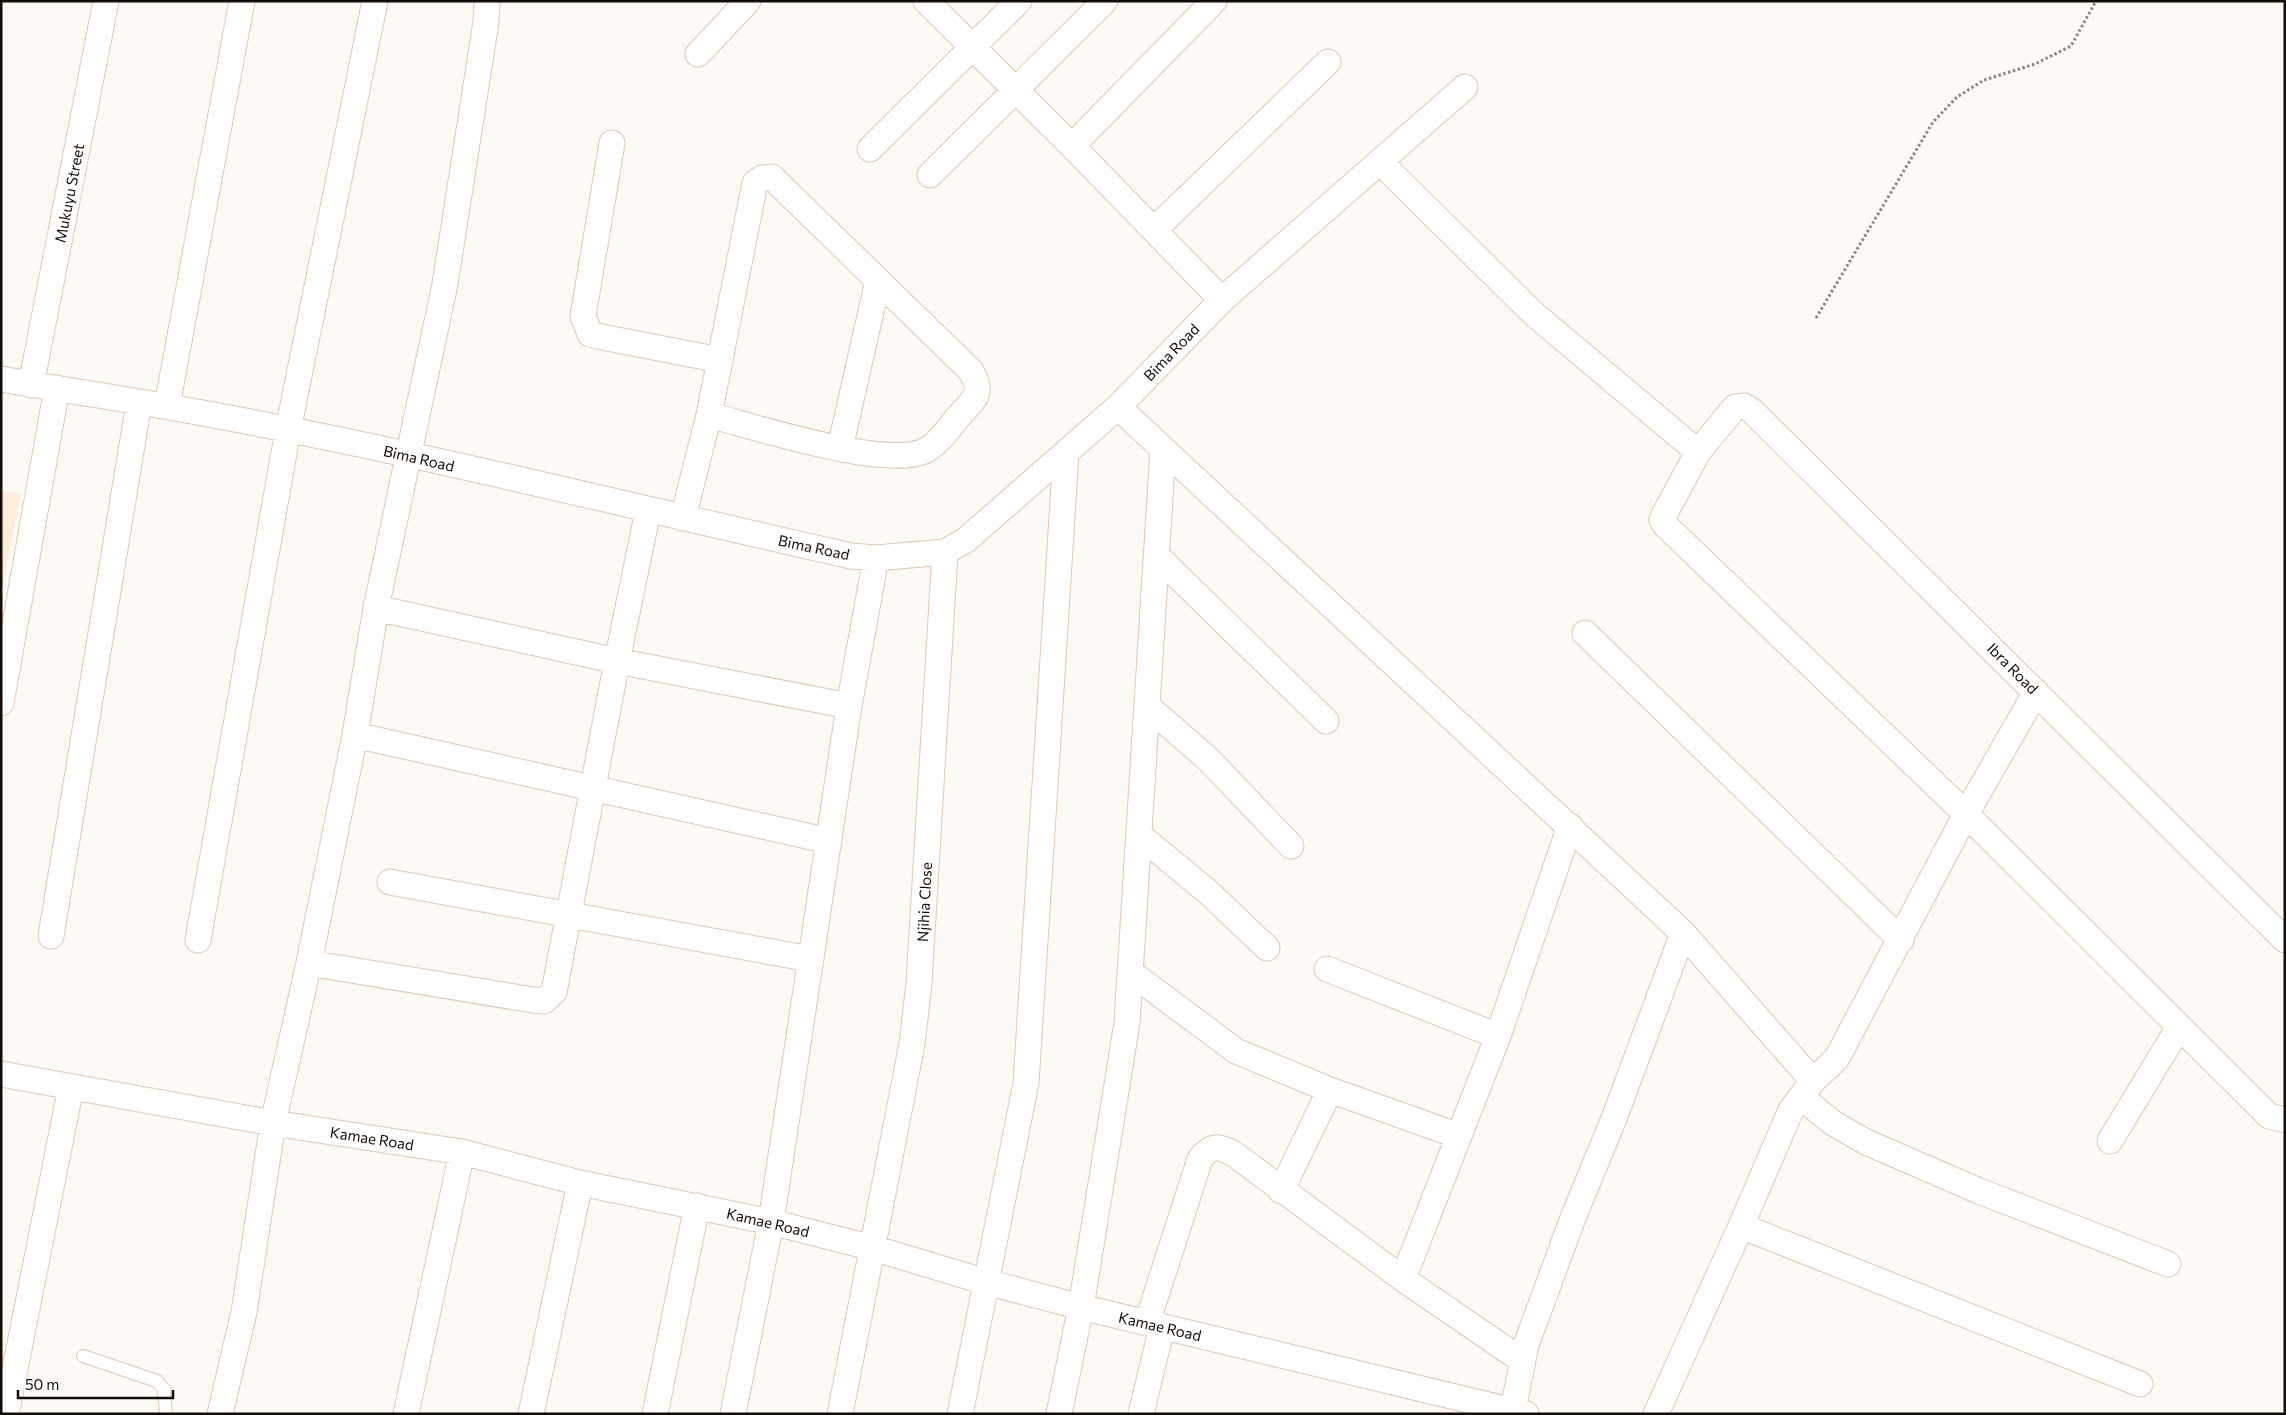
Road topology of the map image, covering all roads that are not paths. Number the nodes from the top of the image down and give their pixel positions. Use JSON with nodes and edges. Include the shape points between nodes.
{"nodes":[{"id":1,"x":106,"y":1,"type":"edge"},
{"id":2,"x":242,"y":1,"type":"edge"},
{"id":3,"x":375,"y":1,"type":"edge"},
{"id":4,"x":487,"y":1,"type":"edge"},
{"id":5,"x":748,"y":1,"type":"edge"},
{"id":6,"x":1019,"y":1,"type":"edge"},
{"id":7,"x":1105,"y":1,"type":"edge"},
{"id":8,"x":1214,"y":1,"type":"edge"},
{"id":9,"x":928,"y":2,"type":"edge"},
{"id":10,"x":972,"y":48,"type":"junction"},
{"id":11,"x":698,"y":54,"type":"dead end"},
{"id":12,"x":1328,"y":62,"type":"dead end"},
{"id":13,"x":1464,"y":87,"type":"dead end"},
{"id":14,"x":1015,"y":91,"type":"junction"},
{"id":15,"x":612,"y":143,"type":"dead end"},
{"id":16,"x":1072,"y":146,"type":"junction"},
{"id":17,"x":870,"y":149,"type":"dead end"},
{"id":18,"x":1380,"y":162,"type":"junction"},
{"id":19,"x":930,"y":176,"type":"dead end"},
{"id":20,"x":1154,"y":230,"type":"junction"},
{"id":21,"x":878,"y":281,"type":"junction"},
{"id":22,"x":1222,"y":300,"type":"junction"},
{"id":23,"x":720,"y":360,"type":"junction"},
{"id":24,"x":1,"y":380,"type":"edge"},
{"id":25,"x":31,"y":384,"type":"junction"},
{"id":26,"x":57,"y":388,"type":"junction"},
{"id":27,"x":139,"y":403,"type":"junction"},
{"id":28,"x":167,"y":406,"type":"junction"},
{"id":29,"x":1118,"y":407,"type":"junction"},
{"id":30,"x":709,"y":415,"type":"junction"},
{"id":31,"x":288,"y":430,"type":"junction"},
{"id":32,"x":840,"y":448,"type":"junction"},
{"id":33,"x":1164,"y":448,"type":"junction"},
{"id":34,"x":1698,"y":452,"type":"junction"},
{"id":35,"x":1066,"y":454,"type":"junction"},
{"id":36,"x":408,"y":455,"type":"junction"},
{"id":37,"x":648,"y":511,"type":"junction"},
{"id":38,"x":683,"y":518,"type":"junction"},
{"id":39,"x":945,"y":552,"type":"junction"},
{"id":40,"x":1157,"y":556,"type":"junction"},
{"id":41,"x":876,"y":558,"type":"junction"},
{"id":42,"x":376,"y":608,"type":"junction"},
{"id":43,"x":1585,"y":633,"type":"dead end"},
{"id":44,"x":617,"y":660,"type":"junction"},
{"id":45,"x":2036,"y":692,"type":"junction"},
{"id":46,"x":1,"y":704,"type":"edge"},
{"id":47,"x":849,"y":706,"type":"junction"},
{"id":48,"x":1147,"y":706,"type":"junction"},
{"id":49,"x":1326,"y":721,"type":"dead end"},
{"id":50,"x":356,"y":735,"type":"junction"},
{"id":51,"x":592,"y":788,"type":"junction"},
{"id":52,"x":1966,"y":814,"type":"junction"},
{"id":53,"x":1570,"y":826,"type":"junction"},
{"id":54,"x":1140,"y":835,"type":"junction"},
{"id":55,"x":829,"y":841,"type":"junction"},
{"id":56,"x":1291,"y":846,"type":"dead end"},
{"id":57,"x":390,"y":882,"type":"dead end"},
{"id":58,"x":568,"y":914,"type":"junction"},
{"id":59,"x":1683,"y":932,"type":"junction"},
{"id":60,"x":51,"y":936,"type":"dead end"},
{"id":61,"x":198,"y":940,"type":"dead end"},
{"id":62,"x":1901,"y":940,"type":"junction"},
{"id":63,"x":2285,"y":940,"type":"edge"},
{"id":64,"x":1267,"y":948,"type":"dead end"},
{"id":65,"x":810,"y":959,"type":"junction"},
{"id":66,"x":309,"y":963,"type":"junction"},
{"id":67,"x":1327,"y":969,"type":"dead end"},
{"id":68,"x":1130,"y":972,"type":"junction"},
{"id":69,"x":2179,"y":1027,"type":"junction"},
{"id":70,"x":1498,"y":1036,"type":"junction"},
{"id":71,"x":1,"y":1074,"type":"edge"},
{"id":72,"x":71,"y":1087,"type":"junction"},
{"id":73,"x":1807,"y":1089,"type":"junction"},
{"id":74,"x":1330,"y":1090,"type":"junction"},
{"id":75,"x":2285,"y":1120,"type":"edge"},
{"id":76,"x":273,"y":1123,"type":"junction"},
{"id":77,"x":1460,"y":1136,"type":"junction"},
{"id":78,"x":2110,"y":1141,"type":"dead end"},
{"id":79,"x":462,"y":1152,"type":"junction"},
{"id":80,"x":580,"y":1182,"type":"junction"},
{"id":81,"x":1281,"y":1191,"type":"junction"},
{"id":82,"x":697,"y":1206,"type":"junction"},
{"id":83,"x":771,"y":1222,"type":"junction"},
{"id":84,"x":1741,"y":1226,"type":"junction"},
{"id":85,"x":873,"y":1248,"type":"junction"},
{"id":86,"x":2168,"y":1264,"type":"dead end"},
{"id":87,"x":1403,"y":1279,"type":"junction"},
{"id":88,"x":986,"y":1282,"type":"junction"},
{"id":89,"x":1081,"y":1307,"type":"junction"},
{"id":90,"x":1154,"y":1325,"type":"junction"},
{"id":91,"x":83,"y":1356,"type":"dead end"},
{"id":92,"x":1523,"y":1361,"type":"junction"},
{"id":93,"x":2140,"y":1384,"type":"dead end"},
{"id":94,"x":1519,"y":1412,"type":"edge"},
{"id":95,"x":6,"y":1414,"type":"edge"},
{"id":96,"x":166,"y":1414,"type":"edge"},
{"id":97,"x":220,"y":1414,"type":"edge"},
{"id":98,"x":406,"y":1414,"type":"edge"},
{"id":99,"x":531,"y":1414,"type":"edge"},
{"id":100,"x":655,"y":1414,"type":"edge"},
{"id":101,"x":734,"y":1414,"type":"edge"},
{"id":102,"x":840,"y":1414,"type":"edge"},
{"id":103,"x":960,"y":1414,"type":"edge"},
{"id":104,"x":1059,"y":1414,"type":"edge"},
{"id":105,"x":1141,"y":1414,"type":"edge"},
{"id":106,"x":1656,"y":1414,"type":"edge"}],
"edges":[{"from":1,"to":25,"type":"street","name":"Mukuyu Street"},
{"from":2,"to":28,"type":"street"},
{"from":3,"to":31,"type":"street"},
{"from":4,"to":36,"type":"street","via":[[445,284]]},
{"from":5,"to":11,"type":"street"},
{"from":6,"to":10,"type":"street"},
{"from":7,"to":14,"type":"street"},
{"from":8,"to":16,"type":"street"},
{"from":9,"to":10,"type":"street"},
{"from":10,"to":14,"type":"street"},
{"from":10,"to":17,"type":"street"},
{"from":12,"to":20,"type":"street"},
{"from":13,"to":18,"type":"street","name":"Bima Road"},
{"from":14,"to":16,"type":"street"},
{"from":14,"to":19,"type":"street"},
{"from":15,"to":23,"type":"street","via":[[583,316],[585,326],[590,334]]},
{"from":16,"to":20,"type":"street"},
{"from":18,"to":22,"type":"street","name":"Bima Road"},
{"from":18,"to":34,"type":"street","via":[[1534,314]]},
{"from":20,"to":22,"type":"street"},
{"from":21,"to":23,"type":"street","via":[[772,177],[762,178],[755,183]]},
{"from":21,"to":32,"type":"street"},
{"from":21,"to":32,"type":"street","via":[[971,371],[978,383],[977,396],[929,449],[910,456],[889,456]]},
{"from":22,"to":29,"type":"street","name":"Bima Road"},
{"from":23,"to":30,"type":"street"},
{"from":24,"to":25,"type":"street","name":"Bima Road"},
{"from":25,"to":26,"type":"street","name":"Bima Road"},
{"from":26,"to":27,"type":"street","name":"Bima Road"},
{"from":26,"to":46,"type":"street"},
{"from":27,"to":28,"type":"street","name":"Bima Road"},
{"from":27,"to":60,"type":"street"},
{"from":28,"to":31,"type":"street","name":"Bima Road"},
{"from":29,"to":33,"type":"street"},
{"from":29,"to":35,"type":"street","name":"Bima Road"},
{"from":30,"to":32,"type":"street"},
{"from":30,"to":38,"type":"street"},
{"from":31,"to":36,"type":"street","name":"Bima Road"},
{"from":31,"to":61,"type":"street"},
{"from":33,"to":40,"type":"street"},
{"from":33,"to":53,"type":"street"},
{"from":34,"to":45,"type":"street","name":"Ibra Road","via":[[1735,407],[1744,406],[1751,410]]},
{"from":34,"to":52,"type":"street","via":[[1662,520]]},
{"from":35,"to":39,"type":"street","name":"Bima Road","via":[[966,540]]},
{"from":35,"to":88,"type":"street","via":[[1027,1074]]},
{"from":36,"to":37,"type":"street","name":"Bima Road"},
{"from":36,"to":42,"type":"street"},
{"from":37,"to":38,"type":"street","name":"Bima Road"},
{"from":37,"to":44,"type":"street"},
{"from":38,"to":41,"type":"street","name":"Bima Road","via":[[851,556]]},
{"from":39,"to":41,"type":"street","name":"Bima Road"},
{"from":39,"to":85,"type":"street","name":"Njihia Close","via":[[919,983],[912,1044]]},
{"from":40,"to":48,"type":"street"},
{"from":40,"to":49,"type":"street"},
{"from":41,"to":47,"type":"street"},
{"from":42,"to":44,"type":"street"},
{"from":42,"to":50,"type":"street"},
{"from":43,"to":62,"type":"street"},
{"from":44,"to":47,"type":"street"},
{"from":44,"to":51,"type":"street"},
{"from":45,"to":52,"type":"street"},
{"from":45,"to":63,"type":"street","name":"Ibra Road"},
{"from":47,"to":55,"type":"street"},
{"from":48,"to":54,"type":"street"},
{"from":48,"to":56,"type":"street","via":[[1209,760]]},
{"from":50,"to":51,"type":"street"},
{"from":50,"to":66,"type":"street"},
{"from":51,"to":55,"type":"street"},
{"from":51,"to":58,"type":"street"},
{"from":52,"to":62,"type":"street"},
{"from":52,"to":69,"type":"street"},
{"from":53,"to":59,"type":"street"},
{"from":53,"to":70,"type":"street"},
{"from":54,"to":64,"type":"street","via":[[1208,892]]},
{"from":54,"to":68,"type":"street"},
{"from":55,"to":65,"type":"street"},
{"from":57,"to":58,"type":"street"},
{"from":58,"to":65,"type":"street"},
{"from":58,"to":66,"type":"street","via":[[554,992],[544,1001]]},
{"from":59,"to":73,"type":"street"},
{"from":59,"to":92,"type":"street","via":[[1615,1116],[1573,1218]]},
{"from":62,"to":73,"type":"street","via":[[1837,1058]]},
{"from":65,"to":83,"type":"street"},
{"from":66,"to":76,"type":"street"},
{"from":67,"to":70,"type":"street"},
{"from":68,"to":74,"type":"street","via":[[1236,1052]]},
{"from":68,"to":89,"type":"street","via":[[1127,1023]]},
{"from":69,"to":75,"type":"street","via":[[2270,1116]]},
{"from":69,"to":78,"type":"street"},
{"from":70,"to":77,"type":"street"},
{"from":71,"to":72,"type":"street","name":"Kamae Road"},
{"from":72,"to":76,"type":"street","name":"Kamae Road"},
{"from":72,"to":95,"type":"street"},
{"from":73,"to":84,"type":"street","via":[[1791,1110]]},
{"from":73,"to":86,"type":"street","via":[[1834,1123],[1866,1142],[1979,1191]]},
{"from":74,"to":77,"type":"street"},
{"from":74,"to":81,"type":"street"},
{"from":76,"to":79,"type":"street","name":"Kamae Road"},
{"from":76,"to":97,"type":"street","via":[[244,1312]]},
{"from":77,"to":87,"type":"street"},
{"from":79,"to":80,"type":"street","name":"Kamae Road"},
{"from":79,"to":98,"type":"street"},
{"from":80,"to":82,"type":"street","name":"Kamae Road"},
{"from":80,"to":99,"type":"street"},
{"from":81,"to":87,"type":"street"},
{"from":81,"to":90,"type":"street","via":[[1234,1154],[1223,1148],[1208,1150],[1200,1159]]},
{"from":82,"to":83,"type":"street","name":"Kamae Road"},
{"from":82,"to":100,"type":"street"},
{"from":83,"to":85,"type":"street","name":"Kamae Road"},
{"from":83,"to":101,"type":"street"},
{"from":84,"to":93,"type":"street"},
{"from":84,"to":106,"type":"street"},
{"from":85,"to":88,"type":"street","name":"Kamae Road"},
{"from":85,"to":102,"type":"street","name":"Njihia Close"},
{"from":87,"to":92,"type":"street"},
{"from":88,"to":89,"type":"street","name":"Kamae Road"},
{"from":88,"to":103,"type":"street"},
{"from":89,"to":90,"type":"street","name":"Kamae Road"},
{"from":89,"to":104,"type":"street"},
{"from":90,"to":94,"type":"street","name":"Kamae Road"},
{"from":90,"to":105,"type":"street"},
{"from":91,"to":96,"type":"lane","via":[[157,1381],[164,1389]]},
{"from":92,"to":94,"type":"street"}]}
